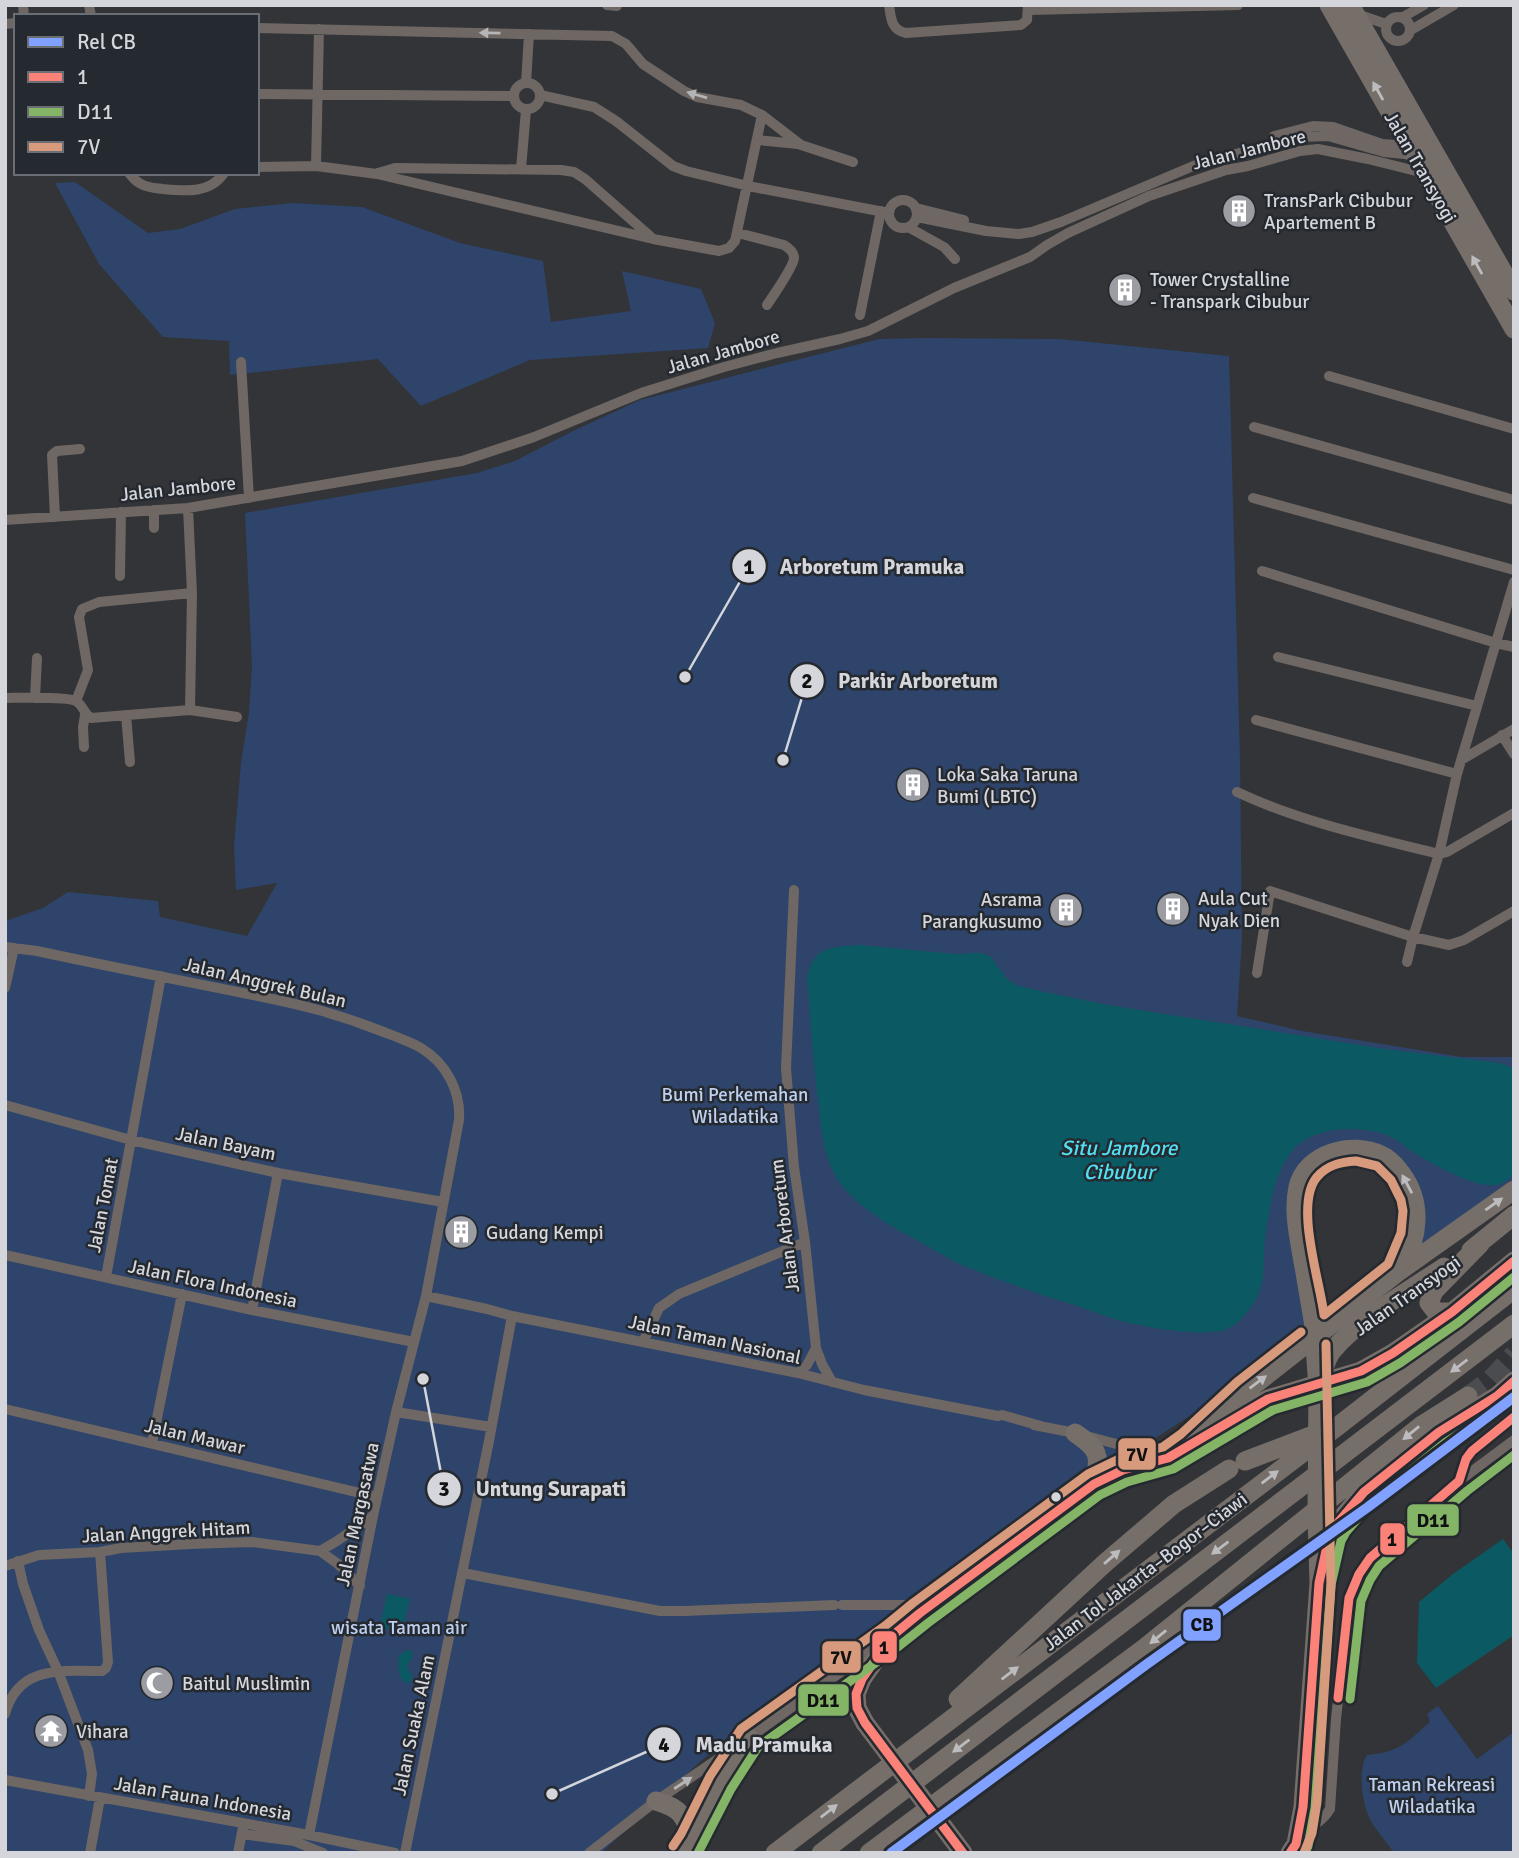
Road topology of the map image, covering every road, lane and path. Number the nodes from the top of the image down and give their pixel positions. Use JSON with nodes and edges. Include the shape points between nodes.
{"nodes":[{"id":1,"x":607,"y":5,"type":"edge"},
{"id":2,"x":889,"y":5,"type":"edge"},
{"id":3,"x":1238,"y":5,"type":"edge"},
{"id":4,"x":1329,"y":5,"type":"edge"},
{"id":5,"x":1424,"y":5,"type":"edge"},
{"id":6,"x":1454,"y":5,"type":"edge"},
{"id":7,"x":617,"y":6,"type":"edge"},
{"id":8,"x":1028,"y":8,"type":"edge"},
{"id":9,"x":1352,"y":9,"type":"edge"},
{"id":10,"x":1403,"y":17,"type":"junction"},
{"id":11,"x":1386,"y":24,"type":"junction"},
{"id":12,"x":259,"y":28,"type":"edge"},
{"id":13,"x":319,"y":29,"type":"junction"},
{"id":14,"x":1410,"y":30,"type":"junction"},
{"id":15,"x":529,"y":34,"type":"junction"},
{"id":16,"x":1397,"y":41,"type":"junction"},
{"id":17,"x":1387,"y":70,"type":"junction"},
{"id":18,"x":526,"y":83,"type":"junction"},
{"id":19,"x":259,"y":94,"type":"edge"},
{"id":20,"x":317,"y":95,"type":"junction"},
{"id":21,"x":540,"y":95,"type":"junction"},
{"id":22,"x":513,"y":96,"type":"junction"},
{"id":23,"x":526,"y":110,"type":"junction"},
{"id":24,"x":762,"y":115,"type":"junction"},
{"id":25,"x":758,"y":140,"type":"junction"},
{"id":26,"x":801,"y":145,"type":"junction"},
{"id":27,"x":1411,"y":150,"type":"junction"},
{"id":28,"x":853,"y":162,"type":"dead end"},
{"id":29,"x":316,"y":166,"type":"junction"},
{"id":30,"x":259,"y":167,"type":"edge"},
{"id":31,"x":521,"y":169,"type":"junction"},
{"id":32,"x":1424,"y":173,"type":"junction"},
{"id":33,"x":377,"y":174,"type":"junction"},
{"id":34,"x":131,"y":175,"type":"edge"},
{"id":35,"x":222,"y":175,"type":"edge"},
{"id":36,"x":748,"y":186,"type":"junction"},
{"id":37,"x":885,"y":212,"type":"junction"},
{"id":38,"x":917,"y":212,"type":"junction"},
{"id":39,"x":908,"y":227,"type":"junction"},
{"id":40,"x":738,"y":233,"type":"junction"},
{"id":41,"x":653,"y":239,"type":"junction"},
{"id":42,"x":955,"y":259,"type":"dead end"},
{"id":43,"x":1506,"y":290,"type":"edge"},
{"id":44,"x":768,"y":305,"type":"dead end"},
{"id":45,"x":860,"y":315,"type":"dead end"},
{"id":46,"x":1514,"y":329,"type":"edge"},
{"id":47,"x":241,"y":362,"type":"dead end"},
{"id":48,"x":1329,"y":376,"type":"dead end"},
{"id":49,"x":1254,"y":427,"type":"dead end"},
{"id":50,"x":1514,"y":429,"type":"edge"},
{"id":51,"x":80,"y":449,"type":"dead end"},
{"id":52,"x":249,"y":498,"type":"junction"},
{"id":53,"x":1253,"y":498,"type":"dead end"},
{"id":54,"x":1514,"y":500,"type":"edge"},
{"id":55,"x":188,"y":508,"type":"junction"},
{"id":56,"x":154,"y":510,"type":"junction"},
{"id":57,"x":121,"y":512,"type":"junction"},
{"id":58,"x":55,"y":517,"type":"junction"},
{"id":59,"x":5,"y":520,"type":"edge"},
{"id":60,"x":155,"y":528,"type":"dead end"},
{"id":61,"x":1262,"y":570,"type":"dead end"},
{"id":62,"x":1514,"y":570,"type":"edge"},
{"id":63,"x":120,"y":576,"type":"dead end"},
{"id":64,"x":1514,"y":582,"type":"edge"},
{"id":65,"x":192,"y":593,"type":"junction"},
{"id":66,"x":1496,"y":643,"type":"junction"},
{"id":67,"x":1514,"y":647,"type":"edge"},
{"id":68,"x":37,"y":657,"type":"dead end"},
{"id":69,"x":1278,"y":657,"type":"dead end"},
{"id":70,"x":5,"y":698,"type":"edge"},
{"id":71,"x":35,"y":698,"type":"junction"},
{"id":72,"x":76,"y":701,"type":"junction"},
{"id":73,"x":1477,"y":706,"type":"junction"},
{"id":74,"x":190,"y":710,"type":"junction"},
{"id":75,"x":85,"y":715,"type":"junction"},
{"id":76,"x":125,"y":715,"type":"junction"},
{"id":77,"x":237,"y":717,"type":"dead end"},
{"id":78,"x":1256,"y":720,"type":"dead end"},
{"id":79,"x":1514,"y":729,"type":"edge"},
{"id":80,"x":1502,"y":735,"type":"junction"},
{"id":81,"x":84,"y":747,"type":"dead end"},
{"id":82,"x":1514,"y":754,"type":"edge"},
{"id":83,"x":1461,"y":760,"type":"junction"},
{"id":84,"x":130,"y":762,"type":"dead end"},
{"id":85,"x":1457,"y":774,"type":"junction"},
{"id":86,"x":1237,"y":792,"type":"dead end"},
{"id":87,"x":1514,"y":813,"type":"edge"},
{"id":88,"x":1439,"y":854,"type":"junction"},
{"id":89,"x":794,"y":890,"type":"dead end"},
{"id":90,"x":1514,"y":911,"type":"edge"},
{"id":91,"x":1413,"y":937,"type":"junction"},
{"id":92,"x":10,"y":948,"type":"edge"},
{"id":93,"x":1407,"y":962,"type":"dead end"},
{"id":94,"x":1257,"y":973,"type":"dead end"},
{"id":95,"x":161,"y":976,"type":"junction"},
{"id":96,"x":5,"y":988,"type":"edge"},
{"id":97,"x":5,"y":1105,"type":"edge"},
{"id":98,"x":131,"y":1140,"type":"junction"},
{"id":99,"x":278,"y":1173,"type":"junction"},
{"id":100,"x":1514,"y":1190,"type":"edge"},
{"id":101,"x":443,"y":1202,"type":"junction"},
{"id":102,"x":1514,"y":1216,"type":"edge"},
{"id":103,"x":804,"y":1242,"type":"junction"},
{"id":104,"x":1480,"y":1244,"type":"junction"},
{"id":105,"x":5,"y":1255,"type":"edge"},
{"id":106,"x":1514,"y":1261,"type":"edge"},
{"id":107,"x":1398,"y":1272,"type":"junction"},
{"id":108,"x":106,"y":1277,"type":"junction"},
{"id":109,"x":1514,"y":1289,"type":"edge"},
{"id":110,"x":181,"y":1294,"type":"junction"},
{"id":111,"x":426,"y":1296,"type":"junction"},
{"id":112,"x":252,"y":1310,"type":"junction"},
{"id":113,"x":1452,"y":1312,"type":"junction"},
{"id":114,"x":512,"y":1316,"type":"junction"},
{"id":115,"x":1514,"y":1324,"type":"edge"},
{"id":116,"x":414,"y":1342,"type":"junction"},
{"id":117,"x":643,"y":1342,"type":"junction"},
{"id":118,"x":816,"y":1348,"type":"junction"},
{"id":119,"x":798,"y":1373,"type":"junction"},
{"id":120,"x":1514,"y":1381,"type":"edge"},
{"id":121,"x":832,"y":1382,"type":"junction"},
{"id":122,"x":1318,"y":1388,"type":"junction"},
{"id":123,"x":1468,"y":1396,"type":"tunnel mouth"},
{"id":124,"x":5,"y":1409,"type":"edge"},
{"id":125,"x":396,"y":1412,"type":"junction"},
{"id":126,"x":1338,"y":1426,"type":"junction"},
{"id":127,"x":491,"y":1427,"type":"junction"},
{"id":128,"x":1075,"y":1433,"type":"junction"},
{"id":129,"x":1514,"y":1440,"type":"edge"},
{"id":130,"x":152,"y":1443,"type":"junction"},
{"id":131,"x":1189,"y":1444,"type":"junction"},
{"id":132,"x":1168,"y":1458,"type":"junction"},
{"id":133,"x":1094,"y":1484,"type":"junction"},
{"id":134,"x":377,"y":1497,"type":"junction"},
{"id":135,"x":373,"y":1516,"type":"junction"},
{"id":136,"x":320,"y":1551,"type":"junction"},
{"id":137,"x":100,"y":1552,"type":"junction"},
{"id":138,"x":18,"y":1561,"type":"junction"},
{"id":139,"x":5,"y":1566,"type":"edge"},
{"id":140,"x":463,"y":1573,"type":"junction"},
{"id":141,"x":1320,"y":1583,"type":"junction"},
{"id":142,"x":360,"y":1586,"type":"junction"},
{"id":143,"x":920,"y":1613,"type":"junction"},
{"id":144,"x":892,"y":1636,"type":"junction"},
{"id":145,"x":58,"y":1671,"type":"junction"},
{"id":146,"x":5,"y":1714,"type":"edge"},
{"id":147,"x":749,"y":1738,"type":"junction"},
{"id":148,"x":880,"y":1771,"type":"junction"},
{"id":149,"x":5,"y":1780,"type":"edge"},
{"id":150,"x":95,"y":1797,"type":"junction"},
{"id":151,"x":656,"y":1801,"type":"junction"},
{"id":152,"x":243,"y":1829,"type":"junction"},
{"id":153,"x":1299,"y":1832,"type":"junction"},
{"id":154,"x":309,"y":1835,"type":"junction"},
{"id":155,"x":687,"y":1847,"type":"edge"},
{"id":156,"x":90,"y":1853,"type":"edge"},
{"id":157,"x":238,"y":1853,"type":"edge"},
{"id":158,"x":323,"y":1853,"type":"edge"},
{"id":159,"x":395,"y":1853,"type":"edge"},
{"id":160,"x":405,"y":1853,"type":"edge"},
{"id":161,"x":589,"y":1853,"type":"edge"},
{"id":162,"x":775,"y":1853,"type":"edge"},
{"id":163,"x":821,"y":1853,"type":"edge"},
{"id":164,"x":869,"y":1853,"type":"edge"},
{"id":165,"x":963,"y":1853,"type":"edge"},
{"id":166,"x":1290,"y":1853,"type":"edge"}],
"edges":[{"from":1,"to":7,"type":"street"},
{"from":2,"to":8,"type":"street","via":[[894,26],[906,33],[1021,25],[1027,20]]},
{"from":3,"to":8,"type":"street"},
{"from":27,"to":4,"type":"highway","name":"Jalan Transyogi","one_way":true},
{"from":5,"to":10,"type":"street"},
{"from":6,"to":14,"type":"street"},
{"from":9,"to":11,"type":"street"},
{"from":9,"to":17,"type":"highway","name":"Jalan Transyogi"},
{"from":10,"to":11,"type":"street","via":[[1396,16]]},
{"from":10,"to":14,"type":"street"},
{"from":11,"to":16,"type":"street","via":[[1385,32]]},
{"from":12,"to":13,"type":"street"},
{"from":15,"to":13,"type":"street","one_way":true},
{"from":13,"to":20,"type":"street"},
{"from":14,"to":16,"type":"street"},
{"from":15,"to":18,"type":"street"},
{"from":24,"to":15,"type":"street","one_way":true,"via":[[684,91],[612,36]]},
{"from":16,"to":17,"type":"street"},
{"from":17,"to":43,"type":"highway","name":"Jalan Transyogi"},
{"from":18,"to":21,"type":"street","via":[[538,88]]},
{"from":18,"to":22,"type":"street","via":[[516,88]]},
{"from":19,"to":20,"type":"street"},
{"from":20,"to":22,"type":"street"},
{"from":20,"to":29,"type":"street"},
{"from":21,"to":23,"type":"street","via":[[537,106]]},
{"from":21,"to":36,"type":"street","via":[[594,107],[673,166]]},
{"from":22,"to":23,"type":"street"},
{"from":23,"to":31,"type":"street"},
{"from":24,"to":25,"type":"street"},
{"from":24,"to":26,"type":"street"},
{"from":25,"to":26,"type":"street"},
{"from":25,"to":36,"type":"street"},
{"from":26,"to":28,"type":"street"},
{"from":27,"to":32,"type":"highway","name":"Jalan Transyogi"},
{"from":27,"to":38,"type":"street","via":[[1384,152],[1330,131],[1313,131],[1259,139],[1198,158],[1031,226],[1009,228]]},
{"from":29,"to":30,"type":"street"},
{"from":29,"to":33,"type":"street"},
{"from":31,"to":33,"type":"street","via":[[395,168]]},
{"from":31,"to":41,"type":"street","via":[[574,172]]},
{"from":43,"to":32,"type":"highway","name":"Jalan Transyogi","one_way":true},
{"from":32,"to":52,"type":"street","name":"Jalan Jambore","via":[[1318,149],[1226,170],[1149,196],[1068,233],[1030,257],[856,335],[641,393],[462,461]]},
{"from":33,"to":41,"type":"street"},
{"from":34,"to":35,"type":"street","via":[[150,187],[186,191],[203,189]]},
{"from":36,"to":37,"type":"street"},
{"from":36,"to":40,"type":"street"},
{"from":37,"to":38,"type":"street","via":[[901,200],[910,201]]},
{"from":37,"to":39,"type":"street","via":[[895,225]]},
{"from":37,"to":45,"type":"street"},
{"from":38,"to":39,"type":"street"},
{"from":39,"to":42,"type":"street","via":[[944,247]]},
{"from":40,"to":41,"type":"street","via":[[732,246],[719,251]]},
{"from":40,"to":44,"type":"street","via":[[784,245],[794,254]]},
{"from":43,"to":46,"type":"highway","name":"Jalan Transyogi"},
{"from":47,"to":52,"type":"street"},
{"from":48,"to":50,"type":"street"},
{"from":49,"to":54,"type":"street"},
{"from":51,"to":58,"type":"street","via":[[52,455]]},
{"from":52,"to":55,"type":"street","name":"Jalan Jambore"},
{"from":53,"to":62,"type":"street"},
{"from":55,"to":56,"type":"street","name":"Jalan Jambore"},
{"from":55,"to":65,"type":"street"},
{"from":56,"to":57,"type":"street","name":"Jalan Jambore"},
{"from":56,"to":60,"type":"street"},
{"from":57,"to":58,"type":"street","name":"Jalan Jambore"},
{"from":57,"to":63,"type":"street"},
{"from":58,"to":59,"type":"street","name":"Jalan Jambore"},
{"from":61,"to":66,"type":"street"},
{"from":64,"to":66,"type":"street"},
{"from":65,"to":72,"type":"street","via":[[99,602],[82,609],[79,617],[88,670]]},
{"from":65,"to":74,"type":"street"},
{"from":66,"to":67,"type":"street"},
{"from":66,"to":73,"type":"street"},
{"from":68,"to":71,"type":"street"},
{"from":69,"to":73,"type":"street"},
{"from":70,"to":71,"type":"street"},
{"from":71,"to":72,"type":"street"},
{"from":72,"to":75,"type":"street"},
{"from":73,"to":83,"type":"street"},
{"from":74,"to":76,"type":"street"},
{"from":74,"to":77,"type":"street"},
{"from":75,"to":76,"type":"street"},
{"from":75,"to":81,"type":"street"},
{"from":76,"to":84,"type":"street"},
{"from":78,"to":85,"type":"street"},
{"from":79,"to":80,"type":"street"},
{"from":80,"to":82,"type":"street"},
{"from":80,"to":83,"type":"street"},
{"from":83,"to":85,"type":"street"},
{"from":85,"to":88,"type":"street"},
{"from":86,"to":88,"type":"street","via":[[1316,823]]},
{"from":87,"to":88,"type":"street"},
{"from":88,"to":91,"type":"street"},
{"from":89,"to":103,"type":"street","name":"Jalan Arboretum","via":[[786,1068]]},
{"from":90,"to":91,"type":"street","via":[[1449,945]]},
{"from":91,"to":93,"type":"street"},
{"from":91,"to":94,"type":"street","via":[[1270,891]]},
{"from":92,"to":95,"type":"street","name":"Jalan Anggrek Bulan"},
{"from":92,"to":96,"type":"street"},
{"from":95,"to":98,"type":"street","name":"Jalan Tomat"},
{"from":95,"to":101,"type":"street","name":"Jalan Anggrek Bulan","via":[[330,1012],[426,1052],[453,1081],[460,1109]]},
{"from":97,"to":98,"type":"street","name":"Jalan Bayam"},
{"from":98,"to":99,"type":"street","name":"Jalan Bayam"},
{"from":98,"to":108,"type":"street","name":"Jalan Tomat"},
{"from":99,"to":101,"type":"street","name":"Jalan Bayam"},
{"from":99,"to":112,"type":"street"},
{"from":107,"to":100,"type":"highway","name":"Jalan Transyogi","one_way":true},
{"from":101,"to":111,"type":"street","name":"Jalan Margasatwa"},
{"from":102,"to":104,"type":"highway","name":"Jalan Transyogi"},
{"from":103,"to":117,"type":"street","via":[[679,1294],[659,1308]]},
{"from":103,"to":118,"type":"street","name":"Jalan Arboretum"},
{"from":104,"to":113,"type":"highway","via":[[1430,1298],[1436,1312]]},
{"from":104,"to":122,"type":"highway","name":"Jalan Transyogi","bridge":true,"via":[[1345,1339],[1332,1352]]},
{"from":105,"to":108,"type":"street","name":"Jalan Flora Indonesia"},
{"from":106,"to":113,"type":"highway"},
{"from":107,"to":122,"type":"highway","one_way":true,"bridge":true,"via":[[1412,1243],[1417,1216],[1412,1193],[1399,1170],[1369,1151],[1343,1150],[1310,1165],[1298,1189],[1296,1220],[1313,1319]]},
{"from":131,"to":107,"type":"highway","name":"Jalan Transyogi","one_way":true,"via":[[1245,1392]]},
{"from":108,"to":110,"type":"street","name":"Jalan Flora Indonesia"},
{"from":109,"to":126,"type":"highway","name":"Jalan Tol Jakarta–Bogor–Ciawi"},
{"from":110,"to":112,"type":"street","name":"Jalan Flora Indonesia"},
{"from":110,"to":130,"type":"street"},
{"from":111,"to":114,"type":"street","name":"Jalan Taman Nasional"},
{"from":111,"to":116,"type":"street","name":"Jalan Margasatwa"},
{"from":112,"to":116,"type":"street","name":"Jalan Flora Indonesia"},
{"from":113,"to":131,"type":"highway","via":[[1361,1371],[1268,1399]]},
{"from":114,"to":117,"type":"street","name":"Jalan Taman Nasional"},
{"from":114,"to":127,"type":"street","name":"Jalan Suaka Alam"},
{"from":115,"to":163,"type":"highway","name":"Jalan Tol Jakarta–Bogor–Ciawi","one_way":true},
{"from":116,"to":125,"type":"street","name":"Jalan Margasatwa"},
{"from":117,"to":119,"type":"street","name":"Jalan Taman Nasional"},
{"from":118,"to":119,"type":"street"},
{"from":118,"to":121,"type":"street","name":"Jalan Arboretum"},
{"from":119,"to":121,"type":"street","name":"Jalan Taman Nasional"},
{"from":120,"to":141,"type":"highway","via":[[1439,1432],[1364,1492],[1329,1537]]},
{"from":121,"to":128,"type":"street","name":"Jalan Taman Nasional"},
{"from":122,"to":141,"type":"highway","bridge":true},
{"from":123,"to":164,"type":"highway","one_way":true,"via":[[1422,1425],[1147,1646]]},
{"from":124,"to":130,"type":"street","name":"Jalan Mawar"},
{"from":125,"to":127,"type":"street"},
{"from":125,"to":134,"type":"street","name":"Jalan Margasatwa"},
{"from":148,"to":126,"type":"highway","name":"Jalan Tol Jakarta–Bogor–Ciawi","one_way":true},
{"from":148,"to":126,"type":"highway","one_way":true,"via":[[1174,1504],[1237,1465]]},
{"from":127,"to":140,"type":"street","name":"Jalan Suaka Alam"},
{"from":128,"to":132,"type":"street","name":"Jalan Taman Nasional"},
{"from":128,"to":133,"type":"highway","via":[[1096,1452]]},
{"from":129,"to":153,"type":"street","via":[[1370,1558],[1356,1580],[1349,1598],[1330,1809]]},
{"from":130,"to":134,"type":"street","name":"Jalan Mawar"},
{"from":131,"to":132,"type":"highway","name":"Jalan Transyogi"},
{"from":132,"to":133,"type":"highway","name":"Jalan Transyogi","via":[[1123,1470]]},
{"from":133,"to":143,"type":"highway","name":"Jalan Transyogi"},
{"from":134,"to":135,"type":"street","name":"Jalan Margasatwa"},
{"from":135,"to":136,"type":"street"},
{"from":135,"to":142,"type":"street","name":"Jalan Margasatwa"},
{"from":136,"to":137,"type":"street","name":"Jalan Anggrek Hitam","via":[[252,1542]]},
{"from":136,"to":142,"type":"street"},
{"from":137,"to":138,"type":"street","name":"Jalan Anggrek Hitam","via":[[39,1555]]},
{"from":137,"to":145,"type":"street","via":[[106,1668]]},
{"from":138,"to":139,"type":"street","name":"Jalan Anggrek Hitam"},
{"from":138,"to":145,"type":"street","via":[[38,1630]]},
{"from":140,"to":143,"type":"street","via":[[660,1611],[912,1605]]},
{"from":140,"to":160,"type":"street","name":"Jalan Suaka Alam"},
{"from":141,"to":153,"type":"highway"},
{"from":142,"to":154,"type":"street","name":"Jalan Margasatwa"},
{"from":143,"to":144,"type":"highway","name":"Jalan Transyogi"},
{"from":144,"to":147,"type":"street"},
{"from":144,"to":165,"type":"highway","name":"Jalan Transyogi","bridge":true,"via":[[862,1679],[857,1708]]},
{"from":145,"to":146,"type":"street","via":[[22,1683],[9,1699]]},
{"from":145,"to":150,"type":"street","via":[[88,1750]]},
{"from":151,"to":147,"type":"street","one_way":true},
{"from":147,"to":155,"type":"highway"},
{"from":162,"to":148,"type":"highway","name":"Jalan Tol Jakarta–Bogor–Ciawi","one_way":true},
{"from":149,"to":150,"type":"street","name":"Jalan Fauna Indonesia"},
{"from":150,"to":152,"type":"street","name":"Jalan Fauna Indonesia"},
{"from":150,"to":156,"type":"street"},
{"from":151,"to":155,"type":"highway","via":[[680,1812],[687,1823]]},
{"from":151,"to":161,"type":"street"},
{"from":152,"to":154,"type":"street","name":"Jalan Fauna Indonesia"},
{"from":152,"to":157,"type":"street"},
{"from":152,"to":158,"type":"street"},
{"from":153,"to":166,"type":"highway"},
{"from":154,"to":159,"type":"street","name":"Jalan Fauna Indonesia"}]}
